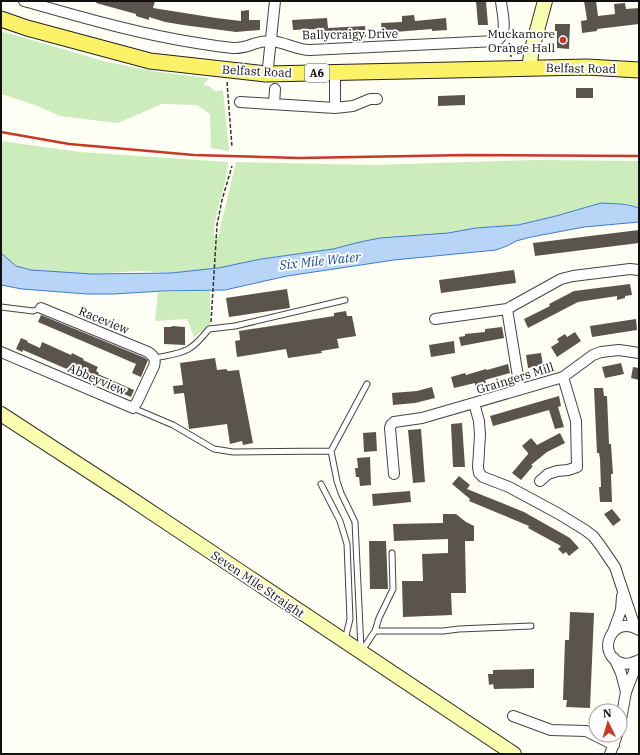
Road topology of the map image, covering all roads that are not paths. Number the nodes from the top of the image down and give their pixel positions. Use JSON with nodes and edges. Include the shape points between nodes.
{"nodes":[{"id":1,"x":24,"y":1,"type":"edge"},
{"id":2,"x":275,"y":1,"type":"edge"},
{"id":3,"x":501,"y":1,"type":"edge"},
{"id":4,"x":545,"y":1,"type":"edge"},
{"id":5,"x":1,"y":19,"type":"edge"},
{"id":6,"x":270,"y":41,"type":"junction"},
{"id":7,"x":530,"y":68,"type":"junction"},
{"id":8,"x":639,"y":70,"type":"edge"},
{"id":9,"x":335,"y":73,"type":"junction"},
{"id":10,"x":266,"y":74,"type":"junction"},
{"id":11,"x":275,"y":89,"type":"dead end"},
{"id":12,"x":377,"y":99,"type":"dead end"},
{"id":13,"x":240,"y":102,"type":"dead end"},
{"id":14,"x":274,"y":104,"type":"junction"},
{"id":15,"x":334,"y":108,"type":"junction"},
{"id":16,"x":639,"y":270,"type":"edge"},
{"id":17,"x":346,"y":300,"type":"dead end"},
{"id":18,"x":1,"y":307,"type":"edge"},
{"id":19,"x":41,"y":308,"type":"joint"},
{"id":20,"x":507,"y":309,"type":"junction"},
{"id":21,"x":435,"y":318,"type":"dead end"},
{"id":22,"x":1,"y":352,"type":"edge"},
{"id":23,"x":639,"y":353,"type":"edge"},
{"id":24,"x":154,"y":358,"type":"junction"},
{"id":25,"x":563,"y":377,"type":"junction"},
{"id":26,"x":367,"y":384,"type":"dead end"},
{"id":27,"x":520,"y":389,"type":"junction"},
{"id":28,"x":474,"y":403,"type":"junction"},
{"id":29,"x":133,"y":408,"type":"junction"},
{"id":30,"x":1,"y":414,"type":"edge"},
{"id":31,"x":331,"y":451,"type":"junction"},
{"id":32,"x":394,"y":474,"type":"dead end"},
{"id":33,"x":540,"y":481,"type":"dead end"},
{"id":34,"x":322,"y":484,"type":"dead end"},
{"id":35,"x":392,"y":553,"type":"dead end"},
{"id":36,"x":622,"y":588,"type":"junction"},
{"id":37,"x":531,"y":626,"type":"dead end"},
{"id":38,"x":637,"y":628,"type":"edge"},
{"id":39,"x":375,"y":632,"type":"junction"},
{"id":40,"x":612,"y":632,"type":"junction"},
{"id":41,"x":345,"y":641,"type":"junction"},
{"id":42,"x":361,"y":652,"type":"junction"},
{"id":43,"x":614,"y":658,"type":"junction"},
{"id":44,"x":638,"y":660,"type":"edge"},
{"id":45,"x":626,"y":692,"type":"junction"},
{"id":46,"x":624,"y":703,"type":"edge"},
{"id":47,"x":513,"y":716,"type":"dead end"},
{"id":48,"x":612,"y":750,"type":"edge"},
{"id":49,"x":514,"y":754,"type":"edge"}],
"edges":[{"from":1,"to":6,"type":"street","name":"Ballycraigy Drive","via":[[144,34],[179,40],[239,48],[258,41]]},
{"from":2,"to":6,"type":"street"},
{"from":3,"to":6,"type":"street","name":"Ballycraigy Drive","via":[[502,36],[491,42],[310,50]]},
{"from":4,"to":7,"type":"main road","via":[[532,49]]},
{"from":5,"to":10,"type":"main road","name":"Belfast Road","number":"A6","via":[[150,61]]},
{"from":6,"to":10,"type":"street"},
{"from":7,"to":8,"type":"main road","name":"Belfast Road","number":"A6","via":[[587,67]]},
{"from":7,"to":9,"type":"main road","name":"Belfast Road","number":"A6"},
{"from":9,"to":10,"type":"main road","name":"Belfast Road","number":"A6"},
{"from":9,"to":15,"type":"street"},
{"from":11,"to":14,"type":"street"},
{"from":12,"to":15,"type":"street","via":[[363,97],[353,106]]},
{"from":13,"to":14,"type":"street"},
{"from":14,"to":15,"type":"street"},
{"from":16,"to":20,"type":"street","via":[[611,271],[561,279]]},
{"from":17,"to":24,"type":"lane","via":[[235,326],[209,329],[199,342],[186,352]]},
{"from":18,"to":19,"type":"lane","via":[[33,311]]},
{"from":19,"to":24,"type":"street","name":"Raceview","via":[[148,352]]},
{"from":20,"to":21,"type":"street"},
{"from":20,"to":27,"type":"street"},
{"from":22,"to":29,"type":"street","name":"Abbeyview"},
{"from":23,"to":25,"type":"street","via":[[619,350],[601,352]]},
{"from":24,"to":29,"type":"street","name":"Abbeyview","via":[[154,366]]},
{"from":25,"to":27,"type":"street","name":"Graingers Mill"},
{"from":25,"to":33,"type":"street","name":"Graingers Mill","via":[[576,420],[577,467],[548,474]]},
{"from":26,"to":31,"type":"lane"},
{"from":27,"to":28,"type":"street","name":"Graingers Mill"},
{"from":28,"to":32,"type":"street","via":[[422,418],[392,423],[390,428]]},
{"from":28,"to":36,"type":"street","name":"Graingers Mill","via":[[480,428],[479,473],[528,497],[589,533],[611,561]]},
{"from":29,"to":31,"type":"lane","via":[[173,424],[214,449],[233,452]]},
{"from":30,"to":41,"type":"main road","name":"Seven Mile Straight"},
{"from":31,"to":42,"type":"lane","via":[[341,493],[355,522]]},
{"from":34,"to":41,"type":"lane","via":[[340,521],[347,544],[350,619]]},
{"from":35,"to":39,"type":"lane","via":[[393,589]]},
{"from":36,"to":38,"type":"street","name":"Graingers Mill"},
{"from":36,"to":40,"type":"street","name":"Graingers Mill","via":[[621,610]]},
{"from":37,"to":39,"type":"lane"},
{"from":38,"to":40,"type":"street","via":[[623,626]]},
{"from":39,"to":42,"type":"lane"},
{"from":40,"to":43,"type":"street","name":"Graingers Mill","via":[[608,648]]},
{"from":41,"to":42,"type":"main road","name":"Seven Mile Straight"},
{"from":42,"to":49,"type":"main road","name":"Seven Mile Straight"},
{"from":43,"to":44,"type":"street","via":[[625,664],[632,664]]},
{"from":43,"to":45,"type":"street"},
{"from":44,"to":45,"type":"street"},
{"from":45,"to":46,"type":"street"},
{"from":47,"to":48,"type":"street","via":[[551,730],[588,732]]}]}
